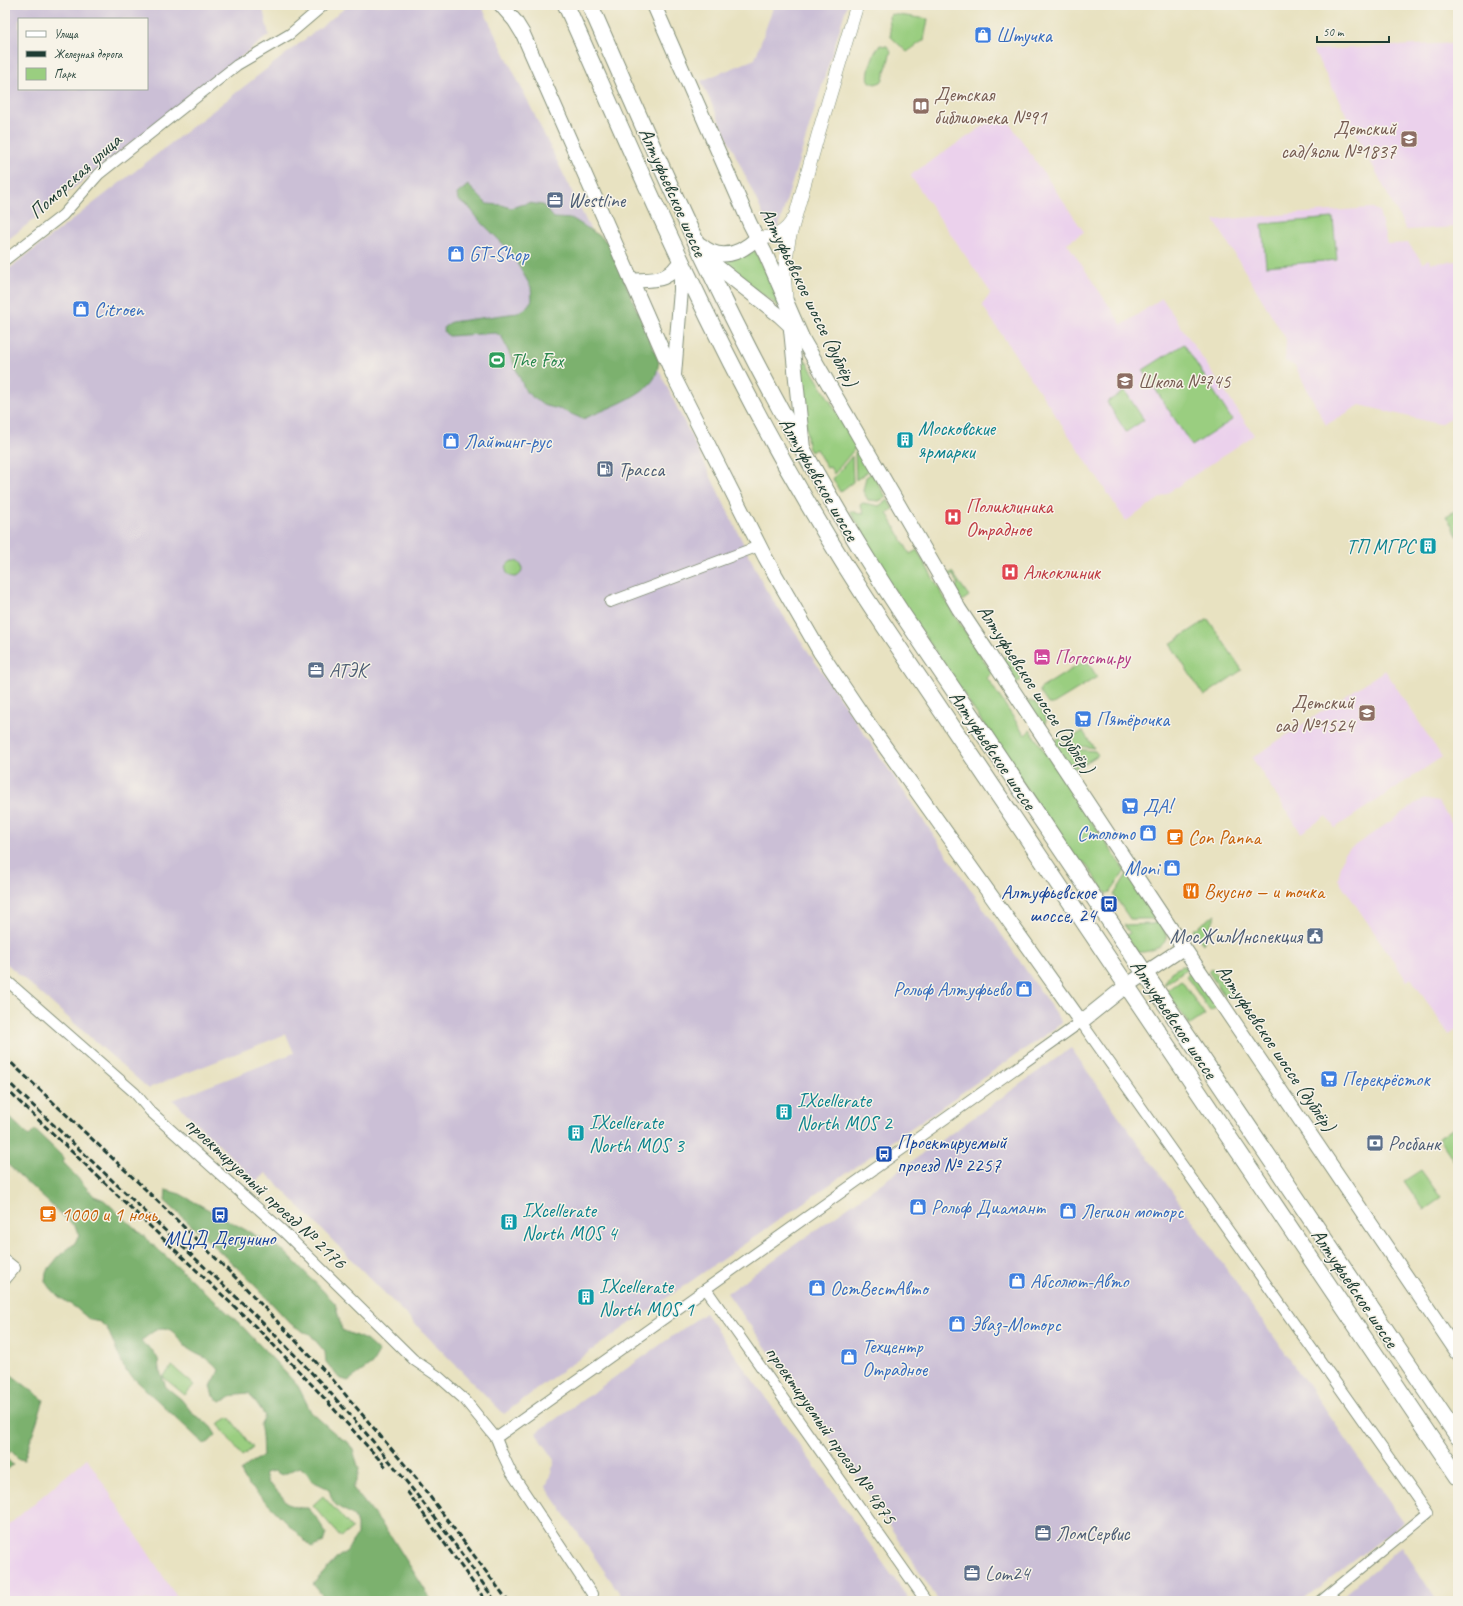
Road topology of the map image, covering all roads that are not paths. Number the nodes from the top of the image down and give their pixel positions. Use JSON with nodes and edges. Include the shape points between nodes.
{"nodes":[{"id":1,"x":324,"y":5,"type":"edge"},
{"id":2,"x":502,"y":5,"type":"edge"},
{"id":3,"x":566,"y":5,"type":"edge"},
{"id":4,"x":590,"y":5,"type":"edge"},
{"id":5,"x":654,"y":5,"type":"edge"},
{"id":6,"x":857,"y":5,"type":"edge"},
{"id":7,"x":796,"y":214,"type":"junction"},
{"id":8,"x":756,"y":238,"type":"junction"},
{"id":9,"x":696,"y":242,"type":"junction"},
{"id":10,"x":5,"y":260,"type":"edge"},
{"id":11,"x":680,"y":260,"type":"junction"},
{"id":12,"x":631,"y":281,"type":"junction"},
{"id":13,"x":786,"y":299,"type":"junction"},
{"id":14,"x":791,"y":325,"type":"junction"},
{"id":15,"x":803,"y":340,"type":"junction"},
{"id":16,"x":674,"y":377,"type":"junction"},
{"id":17,"x":803,"y":449,"type":"junction"},
{"id":18,"x":759,"y":546,"type":"junction"},
{"id":19,"x":610,"y":602,"type":"dead end"},
{"id":20,"x":1183,"y":948,"type":"junction"},
{"id":21,"x":1144,"y":973,"type":"junction"},
{"id":22,"x":5,"y":980,"type":"edge"},
{"id":23,"x":1126,"y":986,"type":"junction"},
{"id":24,"x":1081,"y":1022,"type":"junction"},
{"id":25,"x":5,"y":1260,"type":"edge"},
{"id":26,"x":5,"y":1280,"type":"edge"},
{"id":27,"x":706,"y":1289,"type":"junction"},
{"id":28,"x":1458,"y":1354,"type":"edge"},
{"id":29,"x":1458,"y":1437,"type":"edge"},
{"id":30,"x":496,"y":1438,"type":"junction"},
{"id":31,"x":1458,"y":1477,"type":"edge"},
{"id":32,"x":592,"y":1594,"type":"dead end"},
{"id":33,"x":926,"y":1601,"type":"edge"},
{"id":34,"x":1321,"y":1601,"type":"edge"}],
"edges":[{"from":1,"to":10,"type":"street","name":"Поморская улица","via":[[290,34],[237,65],[99,174],[63,215]]},
{"from":2,"to":12,"type":"main road","via":[[515,21],[530,49]]},
{"from":3,"to":11,"type":"main road","name":"Алтуфьевское шоссе"},
{"from":4,"to":9,"type":"main road","name":"Алтуфьевское шоссе"},
{"from":5,"to":8,"type":"main road","name":"Алтуфьевское шоссе (дублёр)"},
{"from":6,"to":7,"type":"street"},
{"from":7,"to":8,"type":"street","via":[[782,233],[773,237]]},
{"from":7,"to":13,"type":"street","via":[[784,273]]},
{"from":8,"to":9,"type":"main road","via":[[737,252],[724,254],[711,252]]},
{"from":8,"to":13,"type":"main road","name":"Алтуфьевское шоссе (дублёр)"},
{"from":9,"to":14,"type":"main road","via":[[719,268]]},
{"from":9,"to":17,"type":"main road","name":"Алтуфьевское шоссе","via":[[756,365]]},
{"from":11,"to":12,"type":"main road","via":[[675,270],[663,278]]},
{"from":11,"to":16,"type":"main road","via":[[682,290]]},
{"from":11,"to":23,"type":"main road","name":"Алтуфьевское шоссе","via":[[751,401],[840,557]]},
{"from":12,"to":16,"type":"main road"},
{"from":13,"to":14,"type":"main road"},
{"from":13,"to":15,"type":"main road","name":"Алтуфьевское шоссе (дублёр)"},
{"from":14,"to":15,"type":"main road"},
{"from":14,"to":17,"type":"main road"},
{"from":15,"to":20,"type":"main road","name":"Алтуфьевское шоссе (дублёр)","via":[[959,609]]},
{"from":16,"to":18,"type":"main road"},
{"from":17,"to":21,"type":"main road","name":"Алтуфьевское шоссе","via":[[854,539],[889,594]]},
{"from":18,"to":19,"type":"street"},
{"from":18,"to":24,"type":"main road","via":[[820,652],[863,716]]},
{"from":20,"to":21,"type":"main road"},
{"from":20,"to":28,"type":"main road","name":"Алтуфьевское шоссе (дублёр)"},
{"from":21,"to":23,"type":"main road"},
{"from":21,"to":29,"type":"main road","name":"Алтуфьевское шоссе"},
{"from":22,"to":30,"type":"street","name":"проектируемый проезд № 2176","via":[[135,1093],[150,1111],[283,1231],[414,1360],[439,1377],[465,1400]]},
{"from":23,"to":24,"type":"main road"},
{"from":23,"to":31,"type":"main road","name":"Алтуфьевское шоссе"},
{"from":24,"to":27,"type":"street"},
{"from":24,"to":34,"type":"street","via":[[1428,1513]]},
{"from":25,"to":26,"type":"street","via":[[15,1268]]},
{"from":27,"to":30,"type":"street"},
{"from":27,"to":33,"type":"street","name":"проектируемый проезд № 4875"},
{"from":30,"to":32,"type":"street","name":"проектируемый проезд № 2176","via":[[511,1472]]}]}
